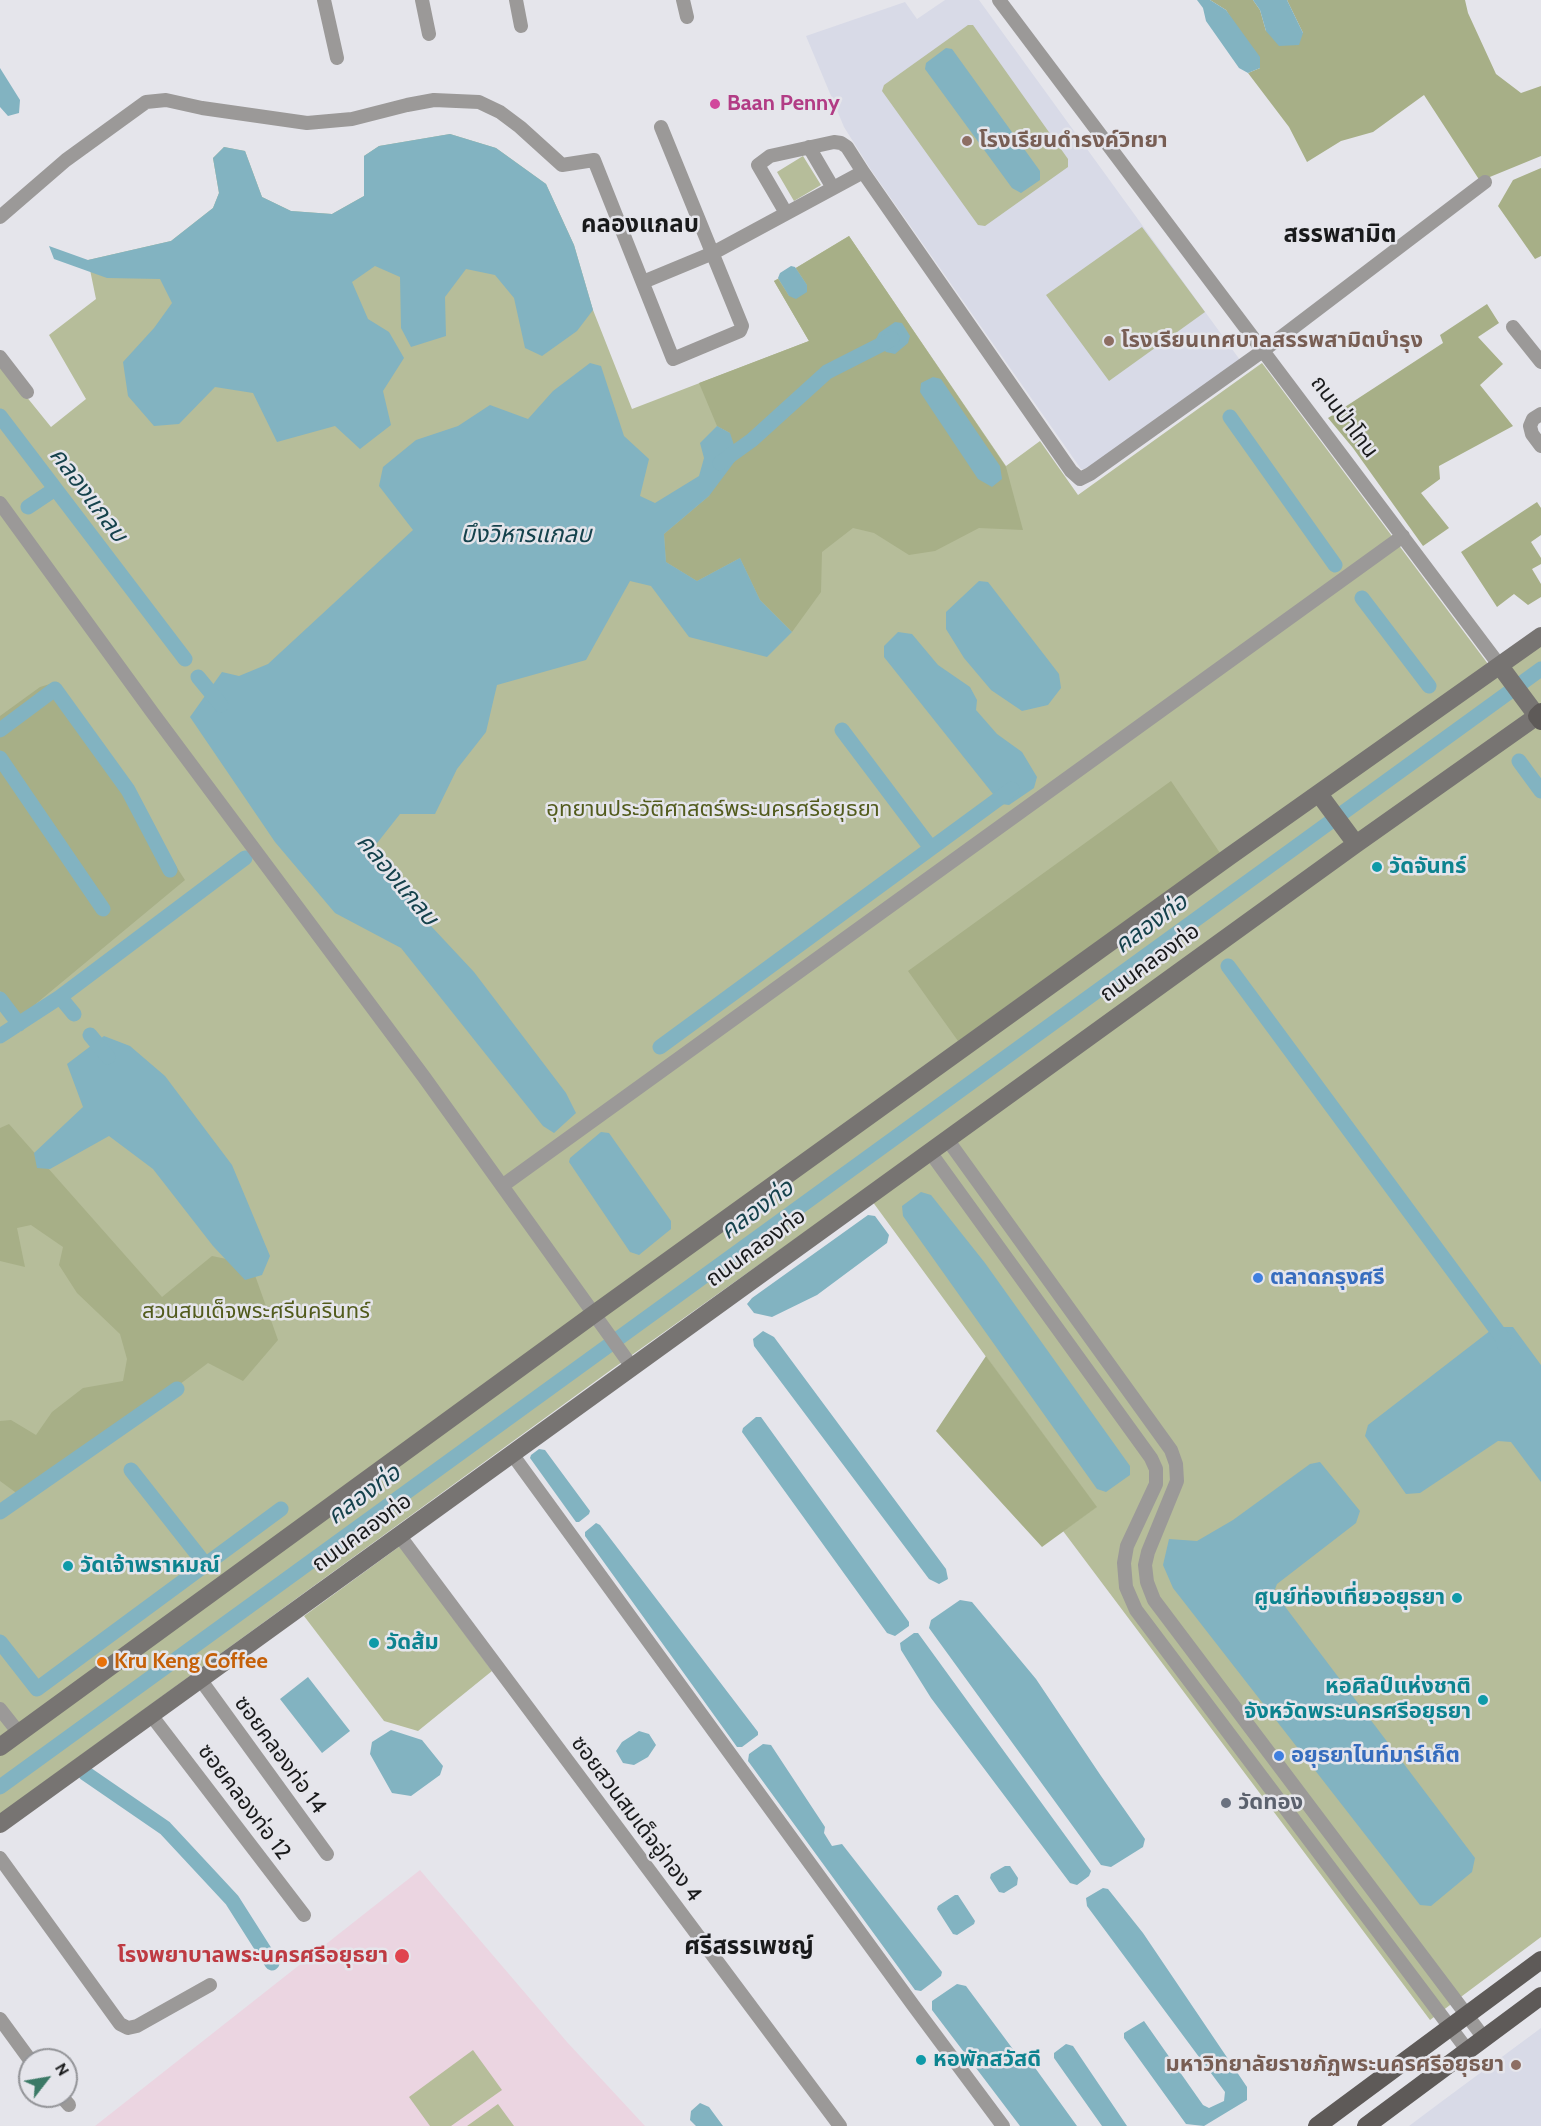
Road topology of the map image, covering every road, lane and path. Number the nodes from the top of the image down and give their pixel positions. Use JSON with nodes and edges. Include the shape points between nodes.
{"nodes":[{"id":1,"x":324,"y":0,"type":"edge"},
{"id":2,"x":422,"y":0,"type":"edge"},
{"id":3,"x":516,"y":0,"type":"edge"},
{"id":4,"x":683,"y":0,"type":"edge"},
{"id":5,"x":999,"y":0,"type":"edge"},
{"id":6,"x":687,"y":17,"type":"dead end"},
{"id":7,"x":521,"y":26,"type":"dead end"},
{"id":8,"x":429,"y":34,"type":"dead end"},
{"id":9,"x":337,"y":58,"type":"dead end"},
{"id":10,"x":661,"y":127,"type":"dead end"},
{"id":11,"x":809,"y":147,"type":"junction"},
{"id":12,"x":863,"y":172,"type":"junction"},
{"id":13,"x":1485,"y":183,"type":"dead end"},
{"id":14,"x":833,"y":188,"type":"junction"},
{"id":15,"x":786,"y":213,"type":"junction"},
{"id":16,"x":0,"y":217,"type":"edge"},
{"id":17,"x":713,"y":253,"type":"junction"},
{"id":18,"x":643,"y":282,"type":"junction"},
{"id":19,"x":1513,"y":327,"type":"dead end"},
{"id":20,"x":1264,"y":350,"type":"junction"},
{"id":21,"x":0,"y":357,"type":"edge"},
{"id":22,"x":1541,"y":362,"type":"edge"},
{"id":23,"x":27,"y":392,"type":"dead end"},
{"id":24,"x":1541,"y":414,"type":"edge"},
{"id":25,"x":1541,"y":446,"type":"edge"},
{"id":26,"x":0,"y":503,"type":"edge"},
{"id":27,"x":1403,"y":536,"type":"junction"},
{"id":28,"x":1541,"y":636,"type":"edge"},
{"id":29,"x":1502,"y":669,"type":"junction"},
{"id":30,"x":1537,"y":713,"type":"edge"},
{"id":31,"x":1321,"y":797,"type":"junction"},
{"id":32,"x":1353,"y":841,"type":"junction"},
{"id":33,"x":947,"y":1139,"type":"junction"},
{"id":34,"x":930,"y":1152,"type":"junction"},
{"id":35,"x":502,"y":1186,"type":"junction"},
{"id":36,"x":599,"y":1320,"type":"junction"},
{"id":37,"x":627,"y":1360,"type":"junction"},
{"id":38,"x":512,"y":1454,"type":"junction"},
{"id":39,"x":399,"y":1536,"type":"junction"},
{"id":40,"x":200,"y":1679,"type":"junction"},
{"id":41,"x":0,"y":1709,"type":"edge"},
{"id":42,"x":151,"y":1715,"type":"junction"},
{"id":43,"x":19,"y":1733,"type":"junction"},
{"id":44,"x":0,"y":1746,"type":"edge"},
{"id":45,"x":0,"y":1824,"type":"edge"},
{"id":46,"x":327,"y":1854,"type":"dead end"},
{"id":47,"x":0,"y":1858,"type":"edge"},
{"id":48,"x":304,"y":1915,"type":"dead end"},
{"id":49,"x":1541,"y":1960,"type":"edge"},
{"id":50,"x":210,"y":1985,"type":"dead end"},
{"id":51,"x":1541,"y":1996,"type":"edge"},
{"id":52,"x":1467,"y":2015,"type":"junction"},
{"id":53,"x":0,"y":2019,"type":"edge"},
{"id":54,"x":1450,"y":2027,"type":"junction"},
{"id":55,"x":1484,"y":2038,"type":"junction"},
{"id":56,"x":21,"y":2048,"type":"edge"},
{"id":57,"x":1468,"y":2050,"type":"junction"},
{"id":58,"x":840,"y":2126,"type":"edge"},
{"id":59,"x":1003,"y":2126,"type":"edge"},
{"id":60,"x":1317,"y":2126,"type":"edge"},
{"id":61,"x":1366,"y":2126,"type":"edge"}],
"edges":[{"from":1,"to":9,"type":"street"},
{"from":2,"to":8,"type":"street"},
{"from":3,"to":7,"type":"street"},
{"from":4,"to":6,"type":"street"},
{"from":5,"to":20,"type":"street","name":"ถนนป่าโทน"},
{"from":10,"to":17,"type":"street"},
{"from":11,"to":12,"type":"street","via":[[841,143]]},
{"from":11,"to":14,"type":"street"},
{"from":11,"to":15,"type":"street","via":[[770,156],[758,165]]},
{"from":12,"to":14,"type":"street"},
{"from":12,"to":20,"type":"street","via":[[1080,479]]},
{"from":13,"to":20,"type":"street"},
{"from":14,"to":15,"type":"street"},
{"from":15,"to":17,"type":"street"},
{"from":16,"to":18,"type":"street","via":[[66,160],[146,102],[166,100],[307,123],[352,119],[434,100],[479,102],[520,127],[562,165],[594,160]]},
{"from":17,"to":18,"type":"street"},
{"from":17,"to":18,"type":"street","via":[[742,328],[673,359]]},
{"from":19,"to":22,"type":"street"},
{"from":20,"to":27,"type":"street","name":"ถนนป่าโทน"},
{"from":21,"to":23,"type":"street"},
{"from":24,"to":25,"type":"street","via":[[1530,426]]},
{"from":26,"to":35,"type":"street"},
{"from":27,"to":29,"type":"street","name":"ถนนป่าโทน"},
{"from":27,"to":35,"type":"street"},
{"from":28,"to":29,"type":"street","name":"ถนนคลองท่อ"},
{"from":29,"to":30,"type":"street","name":"ถนนป่าโทน"},
{"from":29,"to":31,"type":"street","name":"ถนนคลองท่อ"},
{"from":30,"to":32,"type":"street","name":"ถนนคลองท่อ"},
{"from":31,"to":32,"type":"street"},
{"from":31,"to":36,"type":"street","name":"ถนนคลองท่อ"},
{"from":32,"to":33,"type":"street","name":"ถนนคลองท่อ"},
{"from":33,"to":34,"type":"street","name":"ถนนคลองท่อ"},
{"from":33,"to":52,"type":"street","via":[[1171,1450],[1177,1481],[1145,1565],[1154,1600]]},
{"from":34,"to":37,"type":"street","name":"ถนนคลองท่อ"},
{"from":34,"to":54,"type":"street","via":[[1152,1458],[1156,1484],[1127,1546],[1124,1563],[1126,1587],[1136,1610]]},
{"from":35,"to":36,"type":"street"},
{"from":36,"to":37,"type":"street"},
{"from":36,"to":43,"type":"street","name":"ถนนคลองท่อ"},
{"from":37,"to":38,"type":"street","name":"ถนนคลองท่อ"},
{"from":38,"to":39,"type":"street","name":"ถนนคลองท่อ"},
{"from":38,"to":59,"type":"street"},
{"from":39,"to":40,"type":"street","name":"ถนนคลองท่อ"},
{"from":39,"to":58,"type":"street","name":"ซอยสวนสมเด็จอู่ทอง 4"},
{"from":40,"to":42,"type":"street","name":"ถนนคลองท่อ"},
{"from":40,"to":46,"type":"street","name":"ซอยคลองท่อ 14"},
{"from":41,"to":43,"type":"street"},
{"from":42,"to":45,"type":"street","name":"ถนนคลองท่อ"},
{"from":42,"to":48,"type":"street","name":"ซอยคลองท่อ 12"},
{"from":43,"to":44,"type":"street","name":"ถนนคลองท่อ"},
{"from":47,"to":50,"type":"street","via":[[120,2024],[128,2028],[137,2026]]},
{"from":49,"to":52,"type":"main road"},
{"from":51,"to":55,"type":"main road"},
{"from":52,"to":54,"type":"main road"},
{"from":52,"to":55,"type":"street"},
{"from":53,"to":56,"type":"street"},
{"from":54,"to":57,"type":"street"},
{"from":54,"to":60,"type":"main road"},
{"from":55,"to":57,"type":"main road"},
{"from":57,"to":61,"type":"main road"}]}
